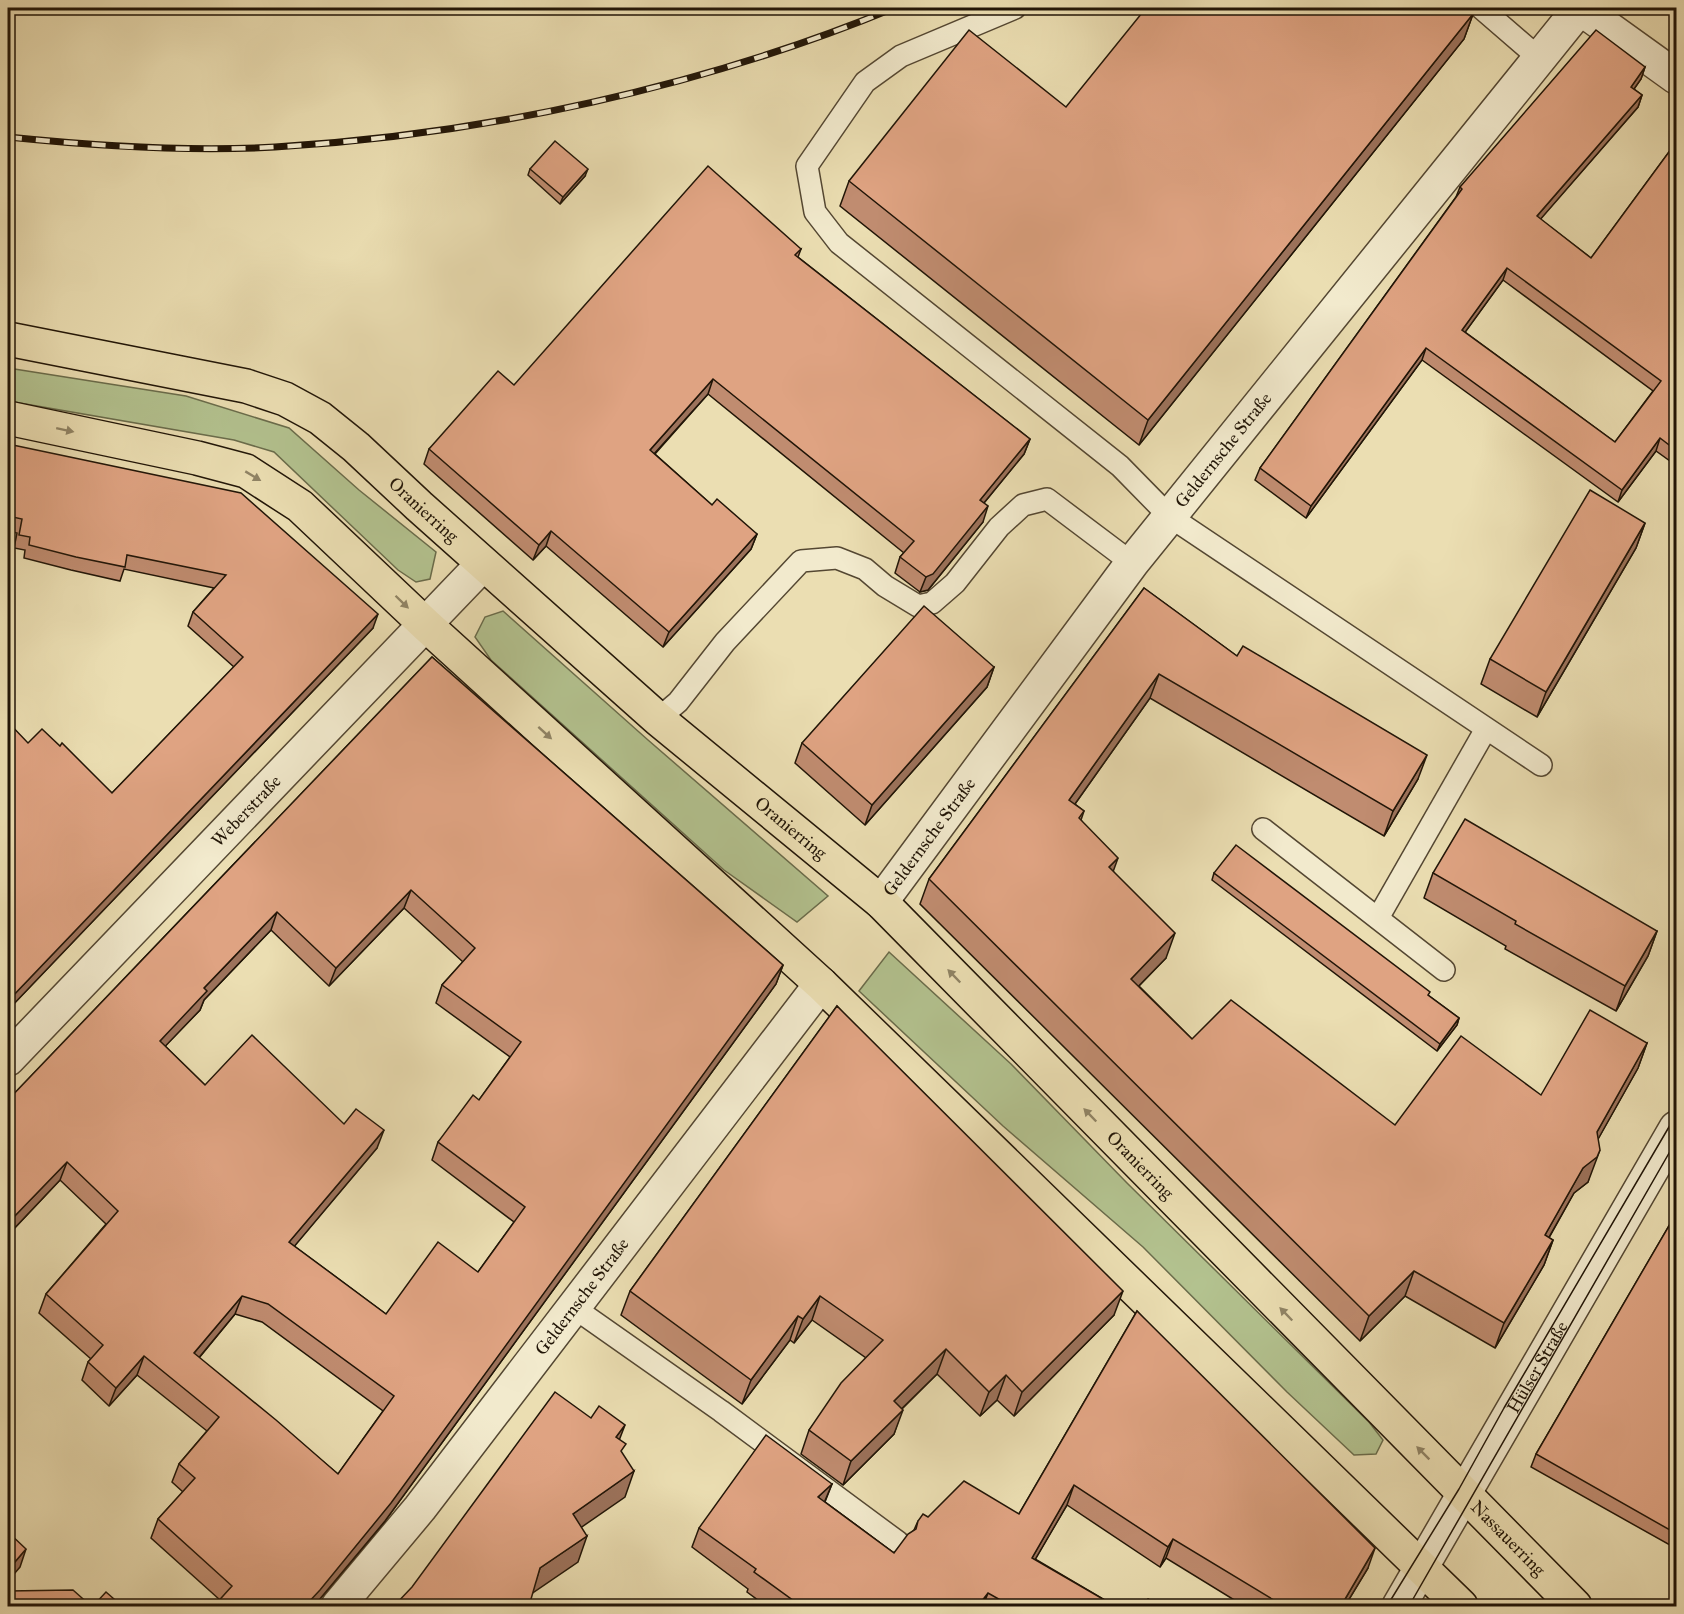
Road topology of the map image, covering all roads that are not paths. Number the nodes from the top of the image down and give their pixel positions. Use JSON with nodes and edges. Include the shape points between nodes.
{"nodes":[{"id":1,"x":1015,"y":8,"type":"edge"},
{"id":2,"x":1480,"y":8,"type":"edge"},
{"id":3,"x":1580,"y":8,"type":"edge"},
{"id":4,"x":1539,"y":58,"type":"junction"},
{"id":5,"x":1677,"y":77,"type":"edge"},
{"id":6,"x":8,"y":339,"type":"edge"},
{"id":7,"x":8,"y":418,"type":"edge"},
{"id":8,"x":1168,"y":516,"type":"junction"},
{"id":9,"x":1132,"y":563,"type":"junction"},
{"id":10,"x":483,"y":564,"type":"junction"},
{"id":11,"x":426,"y":625,"type":"junction"},
{"id":12,"x":658,"y":719,"type":"junction"},
{"id":13,"x":1486,"y":729,"type":"junction"},
{"id":14,"x":1541,"y":765,"type":"dead end"},
{"id":15,"x":1263,"y":829,"type":"dead end"},
{"id":16,"x":881,"y":902,"type":"junction"},
{"id":17,"x":1378,"y":918,"type":"junction"},
{"id":18,"x":1444,"y":970,"type":"dead end"},
{"id":19,"x":821,"y":984,"type":"junction"},
{"id":20,"x":8,"y":1059,"type":"edge"},
{"id":21,"x":1677,"y":1128,"type":"edge"},
{"id":22,"x":573,"y":1307,"type":"junction"},
{"id":23,"x":1464,"y":1495,"type":"junction"},
{"id":24,"x":898,"y":1542,"type":"dead end"},
{"id":25,"x":1420,"y":1568,"type":"junction"},
{"id":26,"x":338,"y":1606,"type":"edge"},
{"id":27,"x":1399,"y":1606,"type":"edge"},
{"id":28,"x":1461,"y":1606,"type":"edge"},
{"id":29,"x":1575,"y":1606,"type":"edge"}],
"edges":[{"from":1,"to":8,"type":"lane","via":[[901,56],[865,82],[807,166],[815,212],[839,243],[1120,466]]},
{"from":2,"to":4,"type":"lane"},
{"from":3,"to":4,"type":"street","name":"Geldernsche Straße"},
{"from":3,"to":5,"type":"street"},
{"from":4,"to":8,"type":"street","name":"Geldernsche Straße"},
{"from":6,"to":10,"type":"main road","name":"Oranierring","via":[[246,386],[285,399],[320,418],[356,447]]},
{"from":7,"to":11,"type":"main road","one_way":true,"via":[[246,471],[300,506]]},
{"from":8,"to":9,"type":"street","name":"Geldernsche Straße"},
{"from":8,"to":13,"type":"lane"},
{"from":9,"to":12,"type":"lane","via":[[1047,500],[1023,505],[999,527],[955,583],[932,603],[918,606],[865,569],[837,558],[801,561],[725,642],[678,702]]},
{"from":9,"to":16,"type":"street","name":"Geldernsche Straße"},
{"from":10,"to":11,"type":"street","name":"Weberstraße"},
{"from":10,"to":12,"type":"main road","name":"Oranierring"},
{"from":11,"to":19,"type":"main road","one_way":true},
{"from":11,"to":20,"type":"street","name":"Weberstraße"},
{"from":12,"to":16,"type":"main road","name":"Oranierring"},
{"from":13,"to":14,"type":"lane"},
{"from":13,"to":17,"type":"lane"},
{"from":15,"to":17,"type":"lane"},
{"from":23,"to":16,"type":"main road","name":"Oranierring","one_way":true},
{"from":17,"to":18,"type":"lane"},
{"from":19,"to":22,"type":"street","name":"Geldernsche Straße"},
{"from":19,"to":25,"type":"main road"},
{"from":21,"to":23,"type":"street","name":"Hülser Straße"},
{"from":22,"to":24,"type":"lane"},
{"from":22,"to":26,"type":"street","name":"Geldernsche Straße","via":[[420,1508]]},
{"from":23,"to":25,"type":"street","name":"Hülser Straße"},
{"from":23,"to":29,"type":"main road","name":"Nassauerring"},
{"from":25,"to":27,"type":"street","name":"Hülser Straße"},
{"from":25,"to":28,"type":"main road"}]}
